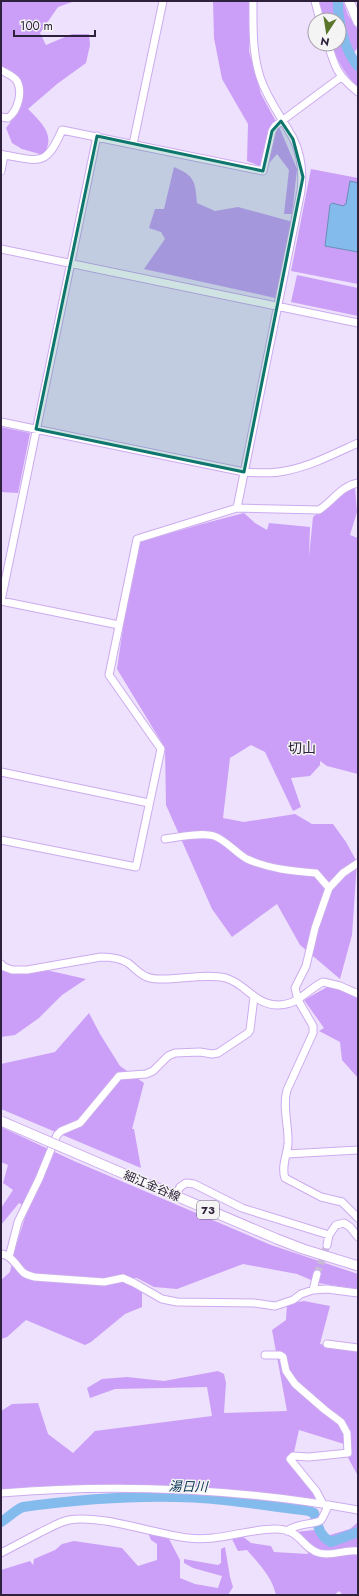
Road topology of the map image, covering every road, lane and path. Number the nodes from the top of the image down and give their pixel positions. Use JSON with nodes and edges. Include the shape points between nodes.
{"nodes":[{"id":1,"x":162,"y":1,"type":"edge"},
{"id":2,"x":253,"y":1,"type":"edge"},
{"id":3,"x":315,"y":1,"type":"edge"},
{"id":4,"x":349,"y":1,"type":"edge"},
{"id":5,"x":318,"y":12,"type":"edge"},
{"id":6,"x":358,"y":22,"type":"edge"},
{"id":7,"x":330,"y":52,"type":"edge"},
{"id":8,"x":1,"y":70,"type":"edge"},
{"id":9,"x":342,"y":78,"type":"junction"},
{"id":10,"x":358,"y":92,"type":"edge"},
{"id":11,"x":1,"y":117,"type":"edge"},
{"id":12,"x":281,"y":121,"type":"junction"},
{"id":13,"x":97,"y":136,"type":"junction"},
{"id":14,"x":133,"y":144,"type":"junction"},
{"id":15,"x":3,"y":155,"type":"edge"},
{"id":16,"x":1,"y":171,"type":"edge"},
{"id":17,"x":1,"y":249,"type":"edge"},
{"id":18,"x":71,"y":263,"type":"junction"},
{"id":19,"x":278,"y":306,"type":"junction"},
{"id":20,"x":358,"y":323,"type":"edge"},
{"id":21,"x":1,"y":422,"type":"edge"},
{"id":22,"x":36,"y":429,"type":"junction"},
{"id":23,"x":358,"y":443,"type":"edge"},
{"id":24,"x":244,"y":472,"type":"junction"},
{"id":25,"x":358,"y":484,"type":"edge"},
{"id":26,"x":237,"y":508,"type":"junction"},
{"id":27,"x":119,"y":625,"type":"junction"},
{"id":28,"x":1,"y":772,"type":"edge"},
{"id":29,"x":149,"y":803,"type":"junction"},
{"id":30,"x":165,"y":838,"type":"dead end"},
{"id":31,"x":1,"y":840,"type":"edge"},
{"id":32,"x":358,"y":863,"type":"edge"},
{"id":33,"x":329,"y":888,"type":"junction"},
{"id":34,"x":1,"y":964,"type":"edge"},
{"id":35,"x":358,"y":994,"type":"edge"},
{"id":36,"x":254,"y":998,"type":"junction"},
{"id":37,"x":298,"y":1000,"type":"junction"},
{"id":38,"x":1,"y":1121,"type":"edge"},
{"id":39,"x":358,"y":1150,"type":"edge"},
{"id":40,"x":286,"y":1154,"type":"junction"},
{"id":41,"x":175,"y":1196,"type":"junction"},
{"id":42,"x":358,"y":1218,"type":"edge"},
{"id":43,"x":329,"y":1235,"type":"junction"},
{"id":44,"x":358,"y":1237,"type":"edge"},
{"id":45,"x":327,"y":1245,"type":"tunnel mouth"},
{"id":46,"x":303,"y":1249,"type":"junction"},
{"id":47,"x":1,"y":1254,"type":"edge"},
{"id":48,"x":9,"y":1257,"type":"junction"},
{"id":49,"x":358,"y":1266,"type":"edge"},
{"id":50,"x":358,"y":1272,"type":"edge"},
{"id":51,"x":317,"y":1274,"type":"tunnel mouth"},
{"id":52,"x":313,"y":1290,"type":"junction"},
{"id":53,"x":358,"y":1293,"type":"edge"},
{"id":54,"x":327,"y":1344,"type":"dead end"},
{"id":55,"x":358,"y":1348,"type":"edge"},
{"id":56,"x":265,"y":1355,"type":"dead end"},
{"id":57,"x":1,"y":1493,"type":"edge"},
{"id":58,"x":326,"y":1505,"type":"junction"},
{"id":59,"x":358,"y":1510,"type":"edge"},
{"id":60,"x":288,"y":1531,"type":"junction"},
{"id":61,"x":358,"y":1551,"type":"edge"},
{"id":62,"x":1,"y":1553,"type":"edge"}],
"edges":[{"from":1,"to":14,"type":"street"},
{"from":2,"to":12,"type":"street","via":[[253,35],[259,76]]},
{"from":3,"to":5,"type":"street"},
{"from":4,"to":6,"type":"main road"},
{"from":7,"to":9,"type":"street"},
{"from":8,"to":11,"type":"street","via":[[16,80],[20,89],[17,106],[11,116]]},
{"from":9,"to":10,"type":"street"},
{"from":9,"to":12,"type":"street"},
{"from":12,"to":14,"type":"street","via":[[272,131],[263,171]]},
{"from":12,"to":19,"type":"street","via":[[293,139],[302,167],[302,191]]},
{"from":13,"to":14,"type":"street"},
{"from":13,"to":15,"type":"street","via":[[62,130],[50,154],[41,158],[33,160]]},
{"from":13,"to":18,"type":"street"},
{"from":15,"to":16,"type":"street"},
{"from":17,"to":18,"type":"street"},
{"from":18,"to":19,"type":"street"},
{"from":18,"to":22,"type":"street"},
{"from":19,"to":20,"type":"street"},
{"from":19,"to":24,"type":"street"},
{"from":21,"to":22,"type":"street"},
{"from":22,"to":24,"type":"street"},
{"from":22,"to":27,"type":"street","via":[[1,601]]},
{"from":23,"to":24,"type":"street","via":[[316,462],[284,471]]},
{"from":24,"to":26,"type":"street"},
{"from":25,"to":26,"type":"street","via":[[347,486],[328,505],[319,510]]},
{"from":26,"to":27,"type":"street","via":[[137,539]]},
{"from":27,"to":29,"type":"street","via":[[109,675],[161,749]]},
{"from":28,"to":29,"type":"street"},
{"from":29,"to":31,"type":"street","via":[[136,868]]},
{"from":30,"to":33,"type":"street","via":[[214,836],[260,864],[283,870],[316,873]]},
{"from":32,"to":33,"type":"street","via":[[343,873]]},
{"from":33,"to":37,"type":"street","via":[[315,928],[306,966],[295,988]]},
{"from":34,"to":36,"type":"street","via":[[12,970],[27,970],[110,957],[128,963],[139,974],[148,978],[227,978]]},
{"from":35,"to":37,"type":"street","via":[[323,982]]},
{"from":36,"to":37,"type":"street","via":[[276,1005]]},
{"from":36,"to":48,"type":"street","via":[[248,1033],[218,1053],[175,1053],[168,1056],[152,1072],[119,1076],[80,1123],[57,1135],[18,1222]]},
{"from":37,"to":40,"type":"street","via":[[313,1033],[285,1098],[288,1142]]},
{"from":38,"to":41,"type":"main road","name":"細江金谷線","number":"73","bridge":true},
{"from":39,"to":40,"type":"street"},
{"from":40,"to":42,"type":"street","via":[[283,1172],[285,1178],[321,1197],[342,1202]]},
{"from":41,"to":43,"type":"street","via":[[186,1183],[194,1184],[242,1208]]},
{"from":41,"to":46,"type":"main road","name":"細江金谷線","number":"73"},
{"from":43,"to":44,"type":"street","via":[[336,1225],[344,1223]]},
{"from":43,"to":45,"type":"street"},
{"from":46,"to":49,"type":"main road","name":"細江金谷線","number":"73"},
{"from":46,"to":50,"type":"main road","name":"細江金谷線","number":"73","via":[[327,1262]]},
{"from":47,"to":48,"type":"street"},
{"from":48,"to":52,"type":"street","via":[[25,1274],[34,1277],[104,1282],[123,1278],[162,1299],[177,1302],[275,1306]]},
{"from":51,"to":52,"type":"street"},
{"from":52,"to":53,"type":"street"},
{"from":54,"to":55,"type":"street"},
{"from":56,"to":58,"type":"street","via":[[283,1357],[286,1371],[295,1384],[341,1422],[347,1434],[348,1453],[309,1458],[293,1456],[290,1459]]},
{"from":57,"to":58,"type":"street","via":[[94,1488],[182,1491]]},
{"from":58,"to":59,"type":"street"},
{"from":58,"to":60,"type":"street","via":[[319,1522],[294,1526]]},
{"from":60,"to":61,"type":"street","via":[[318,1553],[327,1555]]},
{"from":60,"to":62,"type":"street","via":[[275,1529],[190,1539],[105,1522],[70,1520]]}]}
